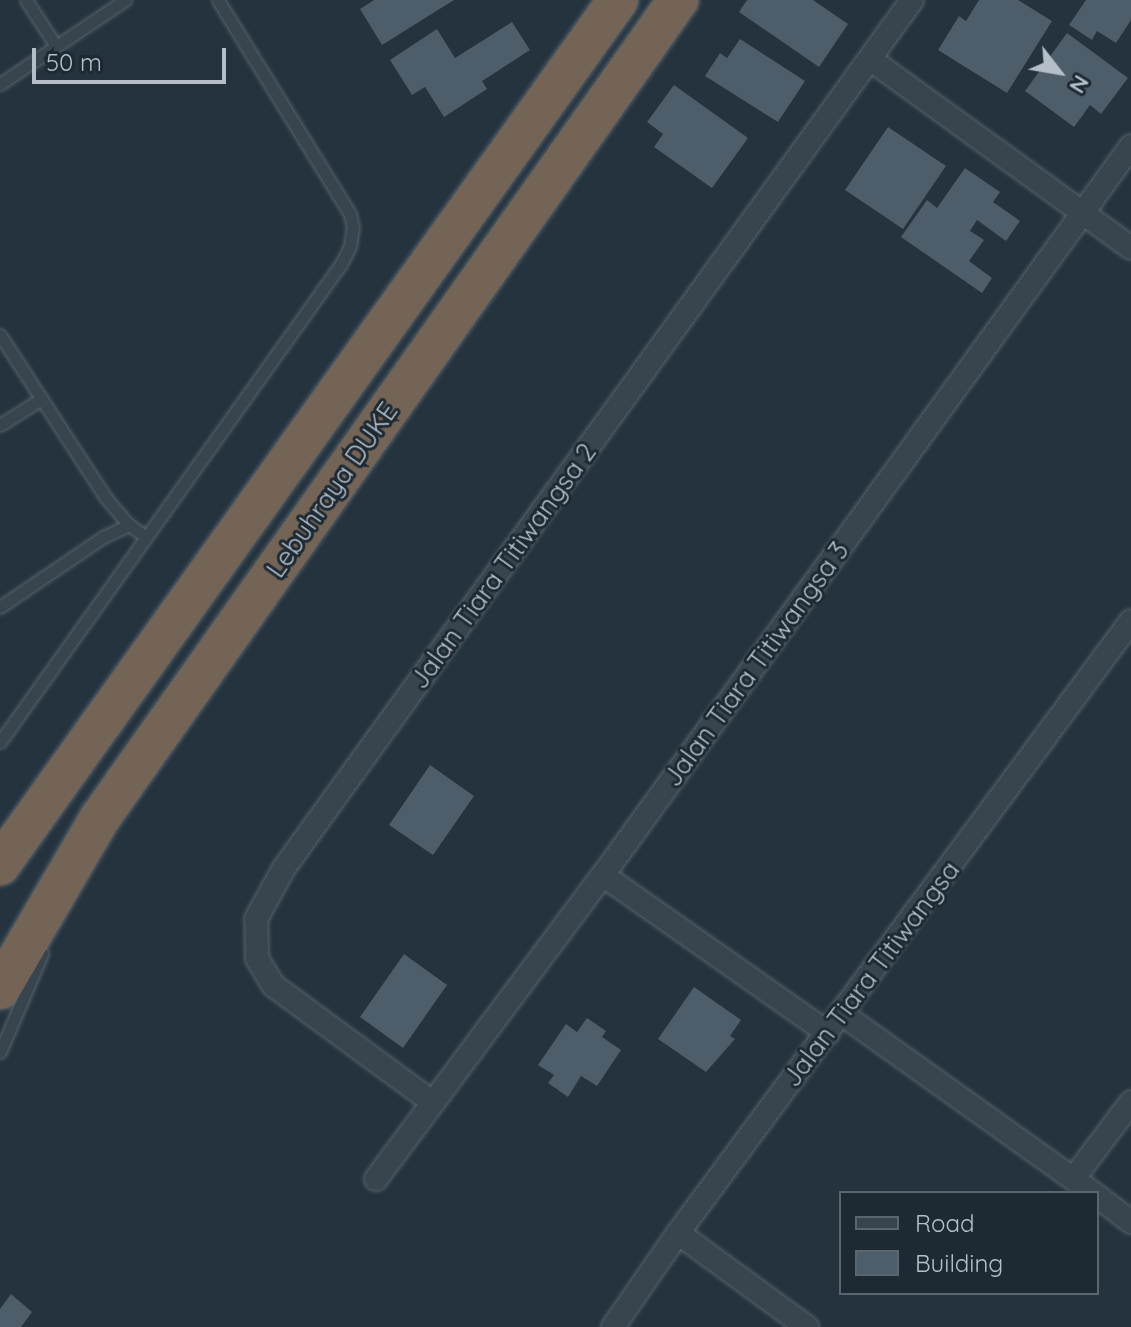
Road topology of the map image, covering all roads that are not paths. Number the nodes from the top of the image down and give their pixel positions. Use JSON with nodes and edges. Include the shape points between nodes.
{"nodes":[{"id":1,"x":26,"y":0,"type":"edge"},
{"id":2,"x":125,"y":0,"type":"edge"},
{"id":3,"x":218,"y":0,"type":"edge"},
{"id":4,"x":618,"y":0,"type":"edge"},
{"id":5,"x":678,"y":0,"type":"edge"},
{"id":6,"x":912,"y":0,"type":"edge"},
{"id":7,"x":56,"y":46,"type":"junction"},
{"id":8,"x":870,"y":59,"type":"junction"},
{"id":9,"x":0,"y":84,"type":"edge"},
{"id":10,"x":1131,"y":146,"type":"edge"},
{"id":11,"x":1083,"y":213,"type":"junction"},
{"id":12,"x":1131,"y":248,"type":"edge"},
{"id":13,"x":0,"y":335,"type":"edge"},
{"id":14,"x":41,"y":399,"type":"junction"},
{"id":15,"x":0,"y":425,"type":"edge"},
{"id":16,"x":129,"y":525,"type":"junction"},
{"id":17,"x":146,"y":537,"type":"junction"},
{"id":18,"x":0,"y":607,"type":"edge"},
{"id":19,"x":1131,"y":621,"type":"edge"},
{"id":20,"x":0,"y":742,"type":"edge"},
{"id":21,"x":100,"y":818,"type":"junction"},
{"id":22,"x":0,"y":865,"type":"edge"},
{"id":23,"x":603,"y":875,"type":"junction"},
{"id":24,"x":57,"y":920,"type":"dead end"},
{"id":25,"x":50,"y":935,"type":"dead end"},
{"id":26,"x":0,"y":989,"type":"edge"},
{"id":27,"x":842,"y":1014,"type":"junction"},
{"id":28,"x":828,"y":1033,"type":"junction"},
{"id":29,"x":0,"y":1052,"type":"edge"},
{"id":30,"x":432,"y":1102,"type":"junction"},
{"id":31,"x":1131,"y":1102,"type":"edge"},
{"id":32,"x":1074,"y":1178,"type":"junction"},
{"id":33,"x":376,"y":1179,"type":"dead end"},
{"id":34,"x":1091,"y":1191,"type":"edge"},
{"id":35,"x":1099,"y":1197,"type":"edge"},
{"id":36,"x":1131,"y":1222,"type":"edge"},
{"id":37,"x":678,"y":1233,"type":"junction"},
{"id":38,"x":613,"y":1327,"type":"edge"},
{"id":39,"x":807,"y":1327,"type":"edge"}],
"edges":[{"from":1,"to":7,"type":"lane"},
{"from":2,"to":7,"type":"lane"},
{"from":3,"to":17,"type":"lane","via":[[341,197],[353,228],[341,264]]},
{"from":4,"to":22,"type":"highway","name":"Lebuhraya DUKE"},
{"from":5,"to":21,"type":"highway","name":"Lebuhraya DUKE"},
{"from":6,"to":8,"type":"street","name":"Jalan Tiara Titiwangsa 2"},
{"from":7,"to":9,"type":"lane"},
{"from":8,"to":11,"type":"street"},
{"from":8,"to":30,"type":"street","name":"Jalan Tiara Titiwangsa 2","via":[[284,868],[256,919],[257,958],[273,985]]},
{"from":10,"to":11,"type":"street","name":"Jalan Tiara Titiwangsa 3"},
{"from":11,"to":12,"type":"street"},
{"from":11,"to":23,"type":"street","name":"Jalan Tiara Titiwangsa 3"},
{"from":13,"to":14,"type":"lane"},
{"from":14,"to":15,"type":"lane"},
{"from":14,"to":16,"type":"lane"},
{"from":16,"to":17,"type":"lane"},
{"from":16,"to":18,"type":"lane"},
{"from":17,"to":20,"type":"lane"},
{"from":19,"to":27,"type":"street","name":"Jalan Tiara Titiwangsa"},
{"from":21,"to":24,"type":"lane"},
{"from":21,"to":26,"type":"highway","name":"Lebuhraya DUKE"},
{"from":23,"to":28,"type":"street"},
{"from":23,"to":30,"type":"street","name":"Jalan Tiara Titiwangsa 3"},
{"from":25,"to":29,"type":"lane"},
{"from":27,"to":28,"type":"street","name":"Jalan Tiara Titiwangsa"},
{"from":27,"to":32,"type":"street"},
{"from":28,"to":37,"type":"street","name":"Jalan Tiara Titiwangsa"},
{"from":30,"to":33,"type":"street","name":"Jalan Tiara Titiwangsa 3"},
{"from":31,"to":32,"type":"street"},
{"from":32,"to":34,"type":"street"},
{"from":35,"to":36,"type":"street"},
{"from":37,"to":38,"type":"street","name":"Jalan Tiara Titiwangsa"},
{"from":37,"to":39,"type":"street"}]}
